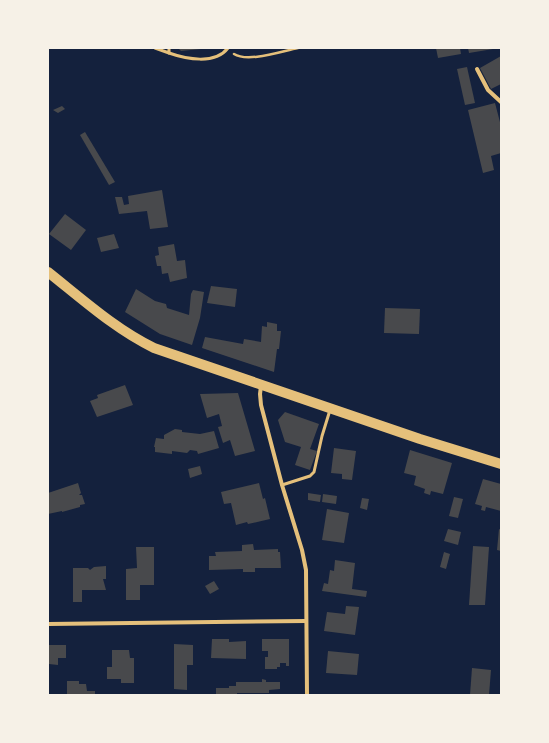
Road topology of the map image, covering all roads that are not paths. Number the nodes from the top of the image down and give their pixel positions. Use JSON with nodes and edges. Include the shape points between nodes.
{"nodes":[{"id":1,"x":155,"y":48,"type":"edge"},
{"id":2,"x":169,"y":48,"type":"edge"},
{"id":3,"x":227,"y":49,"type":"edge"},
{"id":4,"x":169,"y":53,"type":"junction"},
{"id":5,"x":477,"y":69,"type":"dead end"},
{"id":6,"x":501,"y":102,"type":"edge"},
{"id":7,"x":48,"y":272,"type":"edge"},
{"id":8,"x":261,"y":385,"type":"junction"},
{"id":9,"x":330,"y":408,"type":"junction"},
{"id":10,"x":501,"y":464,"type":"edge"},
{"id":11,"x":282,"y":485,"type":"junction"},
{"id":12,"x":306,"y":621,"type":"junction"},
{"id":13,"x":48,"y":624,"type":"edge"},
{"id":14,"x":307,"y":695,"type":"edge"}],
"edges":[{"from":1,"to":4,"type":"lane"},
{"from":2,"to":4,"type":"lane"},
{"from":3,"to":4,"type":"lane","via":[[216,56],[192,59]]},
{"from":5,"to":6,"type":"street","via":[[488,90]]},
{"from":7,"to":8,"type":"main road","via":[[142,342],[168,354]]},
{"from":8,"to":9,"type":"main road"},
{"from":8,"to":11,"type":"street","via":[[260,400]]},
{"from":9,"to":10,"type":"main road"},
{"from":9,"to":11,"type":"lane","via":[[314,472],[310,476]]},
{"from":11,"to":12,"type":"street","via":[[306,570]]},
{"from":12,"to":13,"type":"street"},
{"from":12,"to":14,"type":"street"}]}
